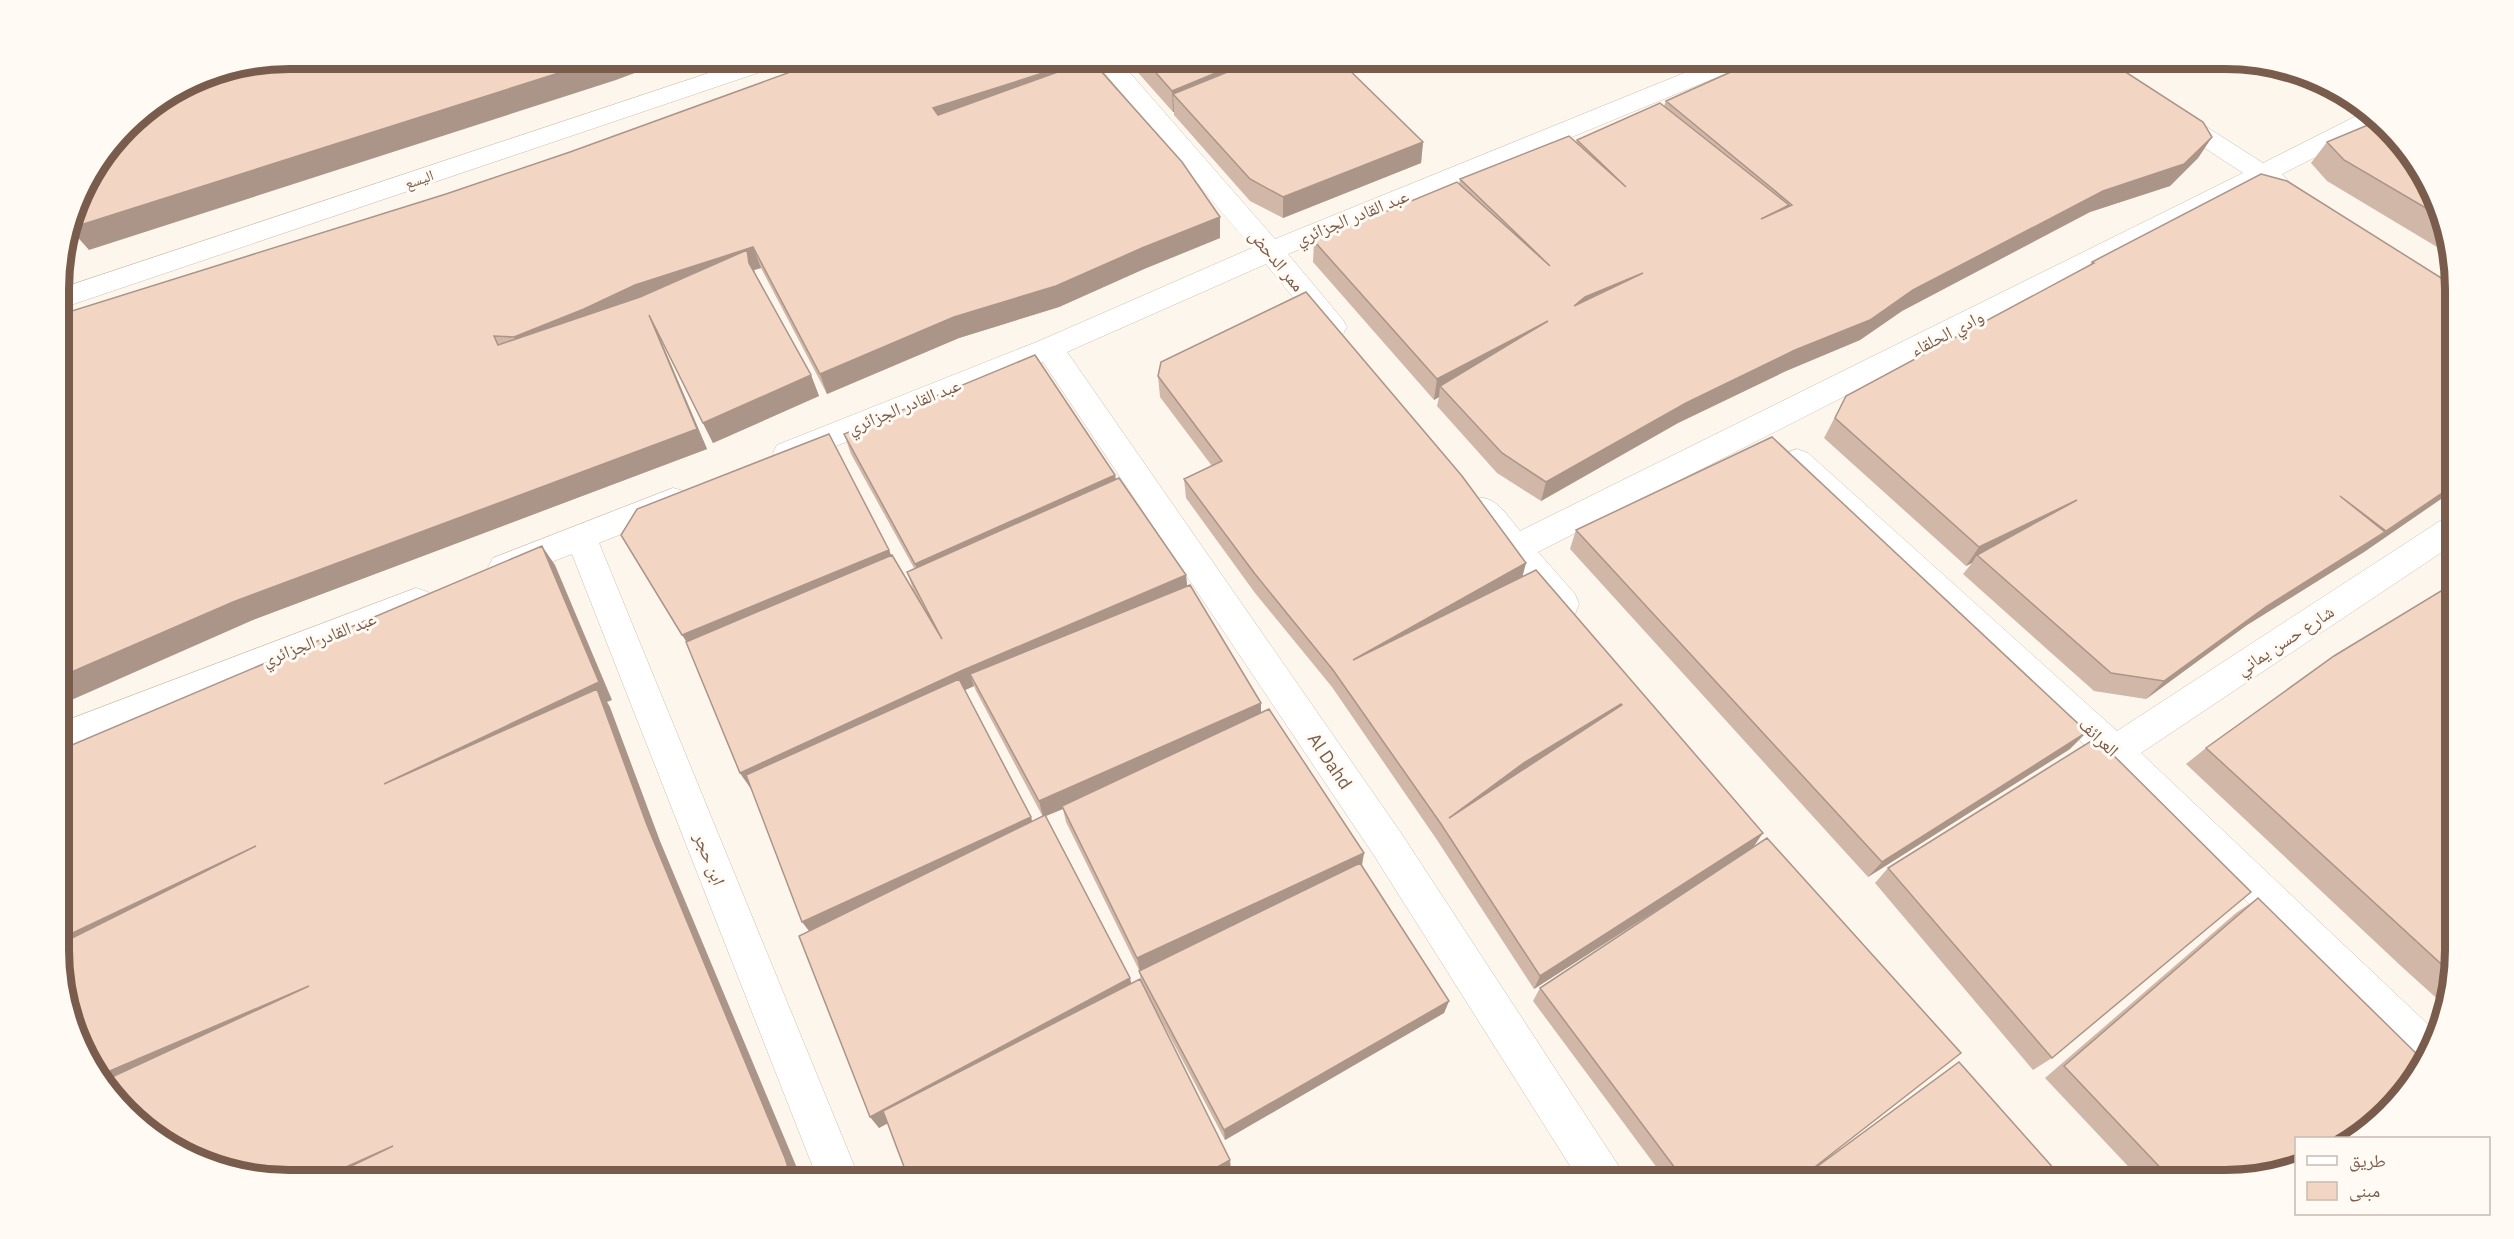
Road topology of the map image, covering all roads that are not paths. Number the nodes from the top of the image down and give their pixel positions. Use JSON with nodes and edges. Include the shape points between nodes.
{"nodes":[{"id":1,"x":746,"y":69,"type":"edge"},
{"id":2,"x":1114,"y":69,"type":"edge"},
{"id":3,"x":1716,"y":69,"type":"edge"},
{"id":4,"x":2153,"y":103,"type":"edge"},
{"id":5,"x":2367,"y":121,"type":"edge"},
{"id":6,"x":2261,"y":173,"type":"junction"},
{"id":7,"x":2302,"y":199,"type":"edge"},
{"id":8,"x":1270,"y":250,"type":"junction"},
{"id":9,"x":69,"y":296,"type":"edge"},
{"id":10,"x":1049,"y":348,"type":"junction"},
{"id":11,"x":1352,"y":350,"type":"edge"},
{"id":12,"x":1760,"y":427,"type":"junction"},
{"id":13,"x":766,"y":462,"type":"edge"},
{"id":14,"x":1464,"y":485,"type":"edge"},
{"id":15,"x":700,"y":489,"type":"edge"},
{"id":16,"x":2445,"y":534,"type":"edge"},
{"id":17,"x":581,"y":537,"type":"junction"},
{"id":18,"x":1516,"y":548,"type":"junction"},
{"id":19,"x":481,"y":576,"type":"edge"},
{"id":20,"x":437,"y":593,"type":"edge"},
{"id":21,"x":1585,"y":631,"type":"edge"},
{"id":22,"x":69,"y":736,"type":"edge"},
{"id":23,"x":2115,"y":751,"type":"junction"},
{"id":24,"x":2422,"y":1047,"type":"edge"},
{"id":25,"x":835,"y":1170,"type":"edge"},
{"id":26,"x":1597,"y":1170,"type":"edge"}],
"edges":[{"from":1,"to":9,"type":"street","name":"اليسع"},
{"from":2,"to":8,"type":"street","name":"ممر الدحض"},
{"from":3,"to":8,"type":"street","name":"عبد القادر الجزائري"},
{"from":4,"to":6,"type":"street"},
{"from":5,"to":6,"type":"street","name":"وادي الحلقاء"},
{"from":6,"to":7,"type":"street"},
{"from":6,"to":12,"type":"street","name":"وادي الحلقاء"},
{"from":8,"to":10,"type":"street","name":"عبد القادر الجزائري"},
{"from":8,"to":11,"type":"street","name":"ممر الدحض"},
{"from":10,"to":13,"type":"street","name":"عبد القادر الجزائري"},
{"from":10,"to":26,"type":"street","name":"Al Dahd","via":[[1388,845]]},
{"from":12,"to":18,"type":"street","name":"وادي الحلقاء"},
{"from":12,"to":23,"type":"street","name":"العرائف"},
{"from":14,"to":18,"type":"street"},
{"from":15,"to":17,"type":"street"},
{"from":16,"to":23,"type":"street","name":"شارع حسن يماني"},
{"from":17,"to":19,"type":"street"},
{"from":17,"to":25,"type":"street","name":"ابن حجر"},
{"from":18,"to":21,"type":"street"},
{"from":20,"to":22,"type":"street","name":"عبد القادر الجزائري"},
{"from":23,"to":24,"type":"street","name":"العرائف"}]}
